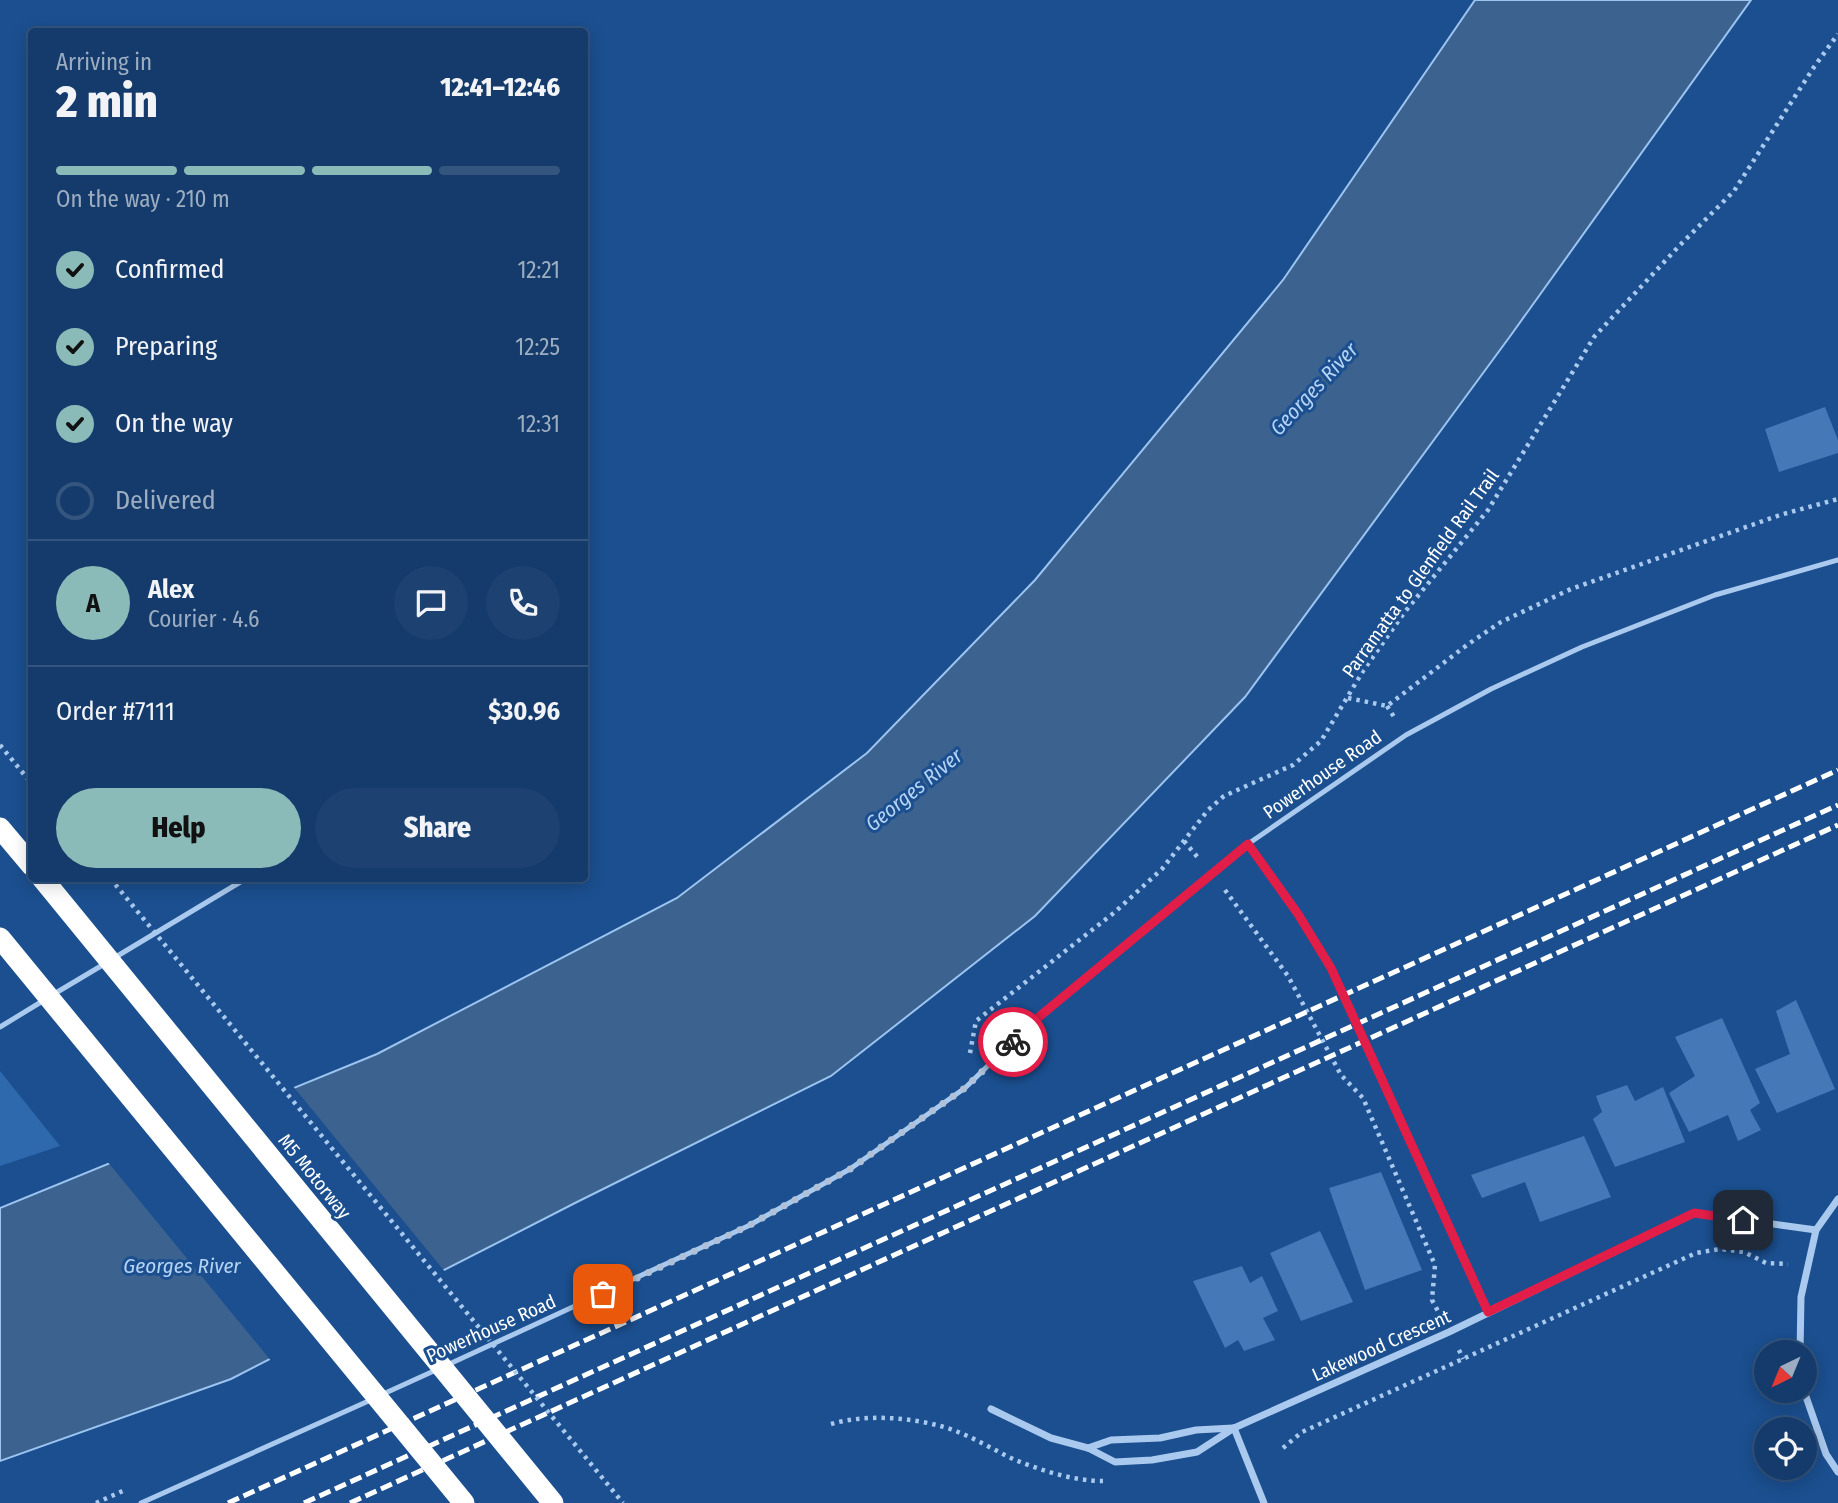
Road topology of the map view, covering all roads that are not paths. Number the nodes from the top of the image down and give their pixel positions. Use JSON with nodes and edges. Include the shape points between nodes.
{"nodes":[{"id":1,"x":1838,"y":560,"type":"edge"},
{"id":2,"x":0,"y":828,"type":"edge"},
{"id":3,"x":1248,"y":844,"type":"junction"},
{"id":4,"x":28,"y":861,"type":"edge"},
{"id":5,"x":45,"y":882,"type":"edge"},
{"id":6,"x":240,"y":882,"type":"edge"},
{"id":7,"x":0,"y":938,"type":"edge"},
{"id":8,"x":0,"y":1027,"type":"edge"},
{"id":9,"x":1838,"y":1199,"type":"edge"},
{"id":10,"x":1816,"y":1230,"type":"junction"},
{"id":11,"x":1488,"y":1312,"type":"junction"},
{"id":12,"x":1800,"y":1340,"type":"edge"},
{"id":13,"x":1809,"y":1404,"type":"edge"},
{"id":14,"x":991,"y":1409,"type":"dead end"},
{"id":15,"x":1234,"y":1428,"type":"junction"},
{"id":16,"x":1088,"y":1448,"type":"junction"},
{"id":17,"x":1838,"y":1472,"type":"edge"},
{"id":18,"x":141,"y":1503,"type":"edge"},
{"id":19,"x":464,"y":1503,"type":"edge"},
{"id":20,"x":553,"y":1503,"type":"edge"},
{"id":21,"x":1264,"y":1503,"type":"edge"}],
"edges":[{"from":1,"to":3,"type":"lane","name":"Powerhouse Road","via":[[1715,595],[1582,647],[1491,689],[1406,735]]},
{"from":2,"to":4,"type":"highway"},
{"from":3,"to":11,"type":"street","via":[[1331,968]]},
{"from":3,"to":18,"type":"lane","name":"Powerhouse Road","via":[[1040,1016],[965,1088],[850,1169],[688,1255]]},
{"from":5,"to":20,"type":"highway","name":"M5 Motorway","bridge":true},
{"from":6,"to":8,"type":"lane"},
{"from":7,"to":19,"type":"highway","bridge":true},
{"from":9,"to":10,"type":"street"},
{"from":10,"to":11,"type":"street","name":"Lakewood Crescent","via":[[1694,1213]]},
{"from":10,"to":12,"type":"street","via":[[1801,1297]]},
{"from":11,"to":15,"type":"street","name":"Lakewood Crescent"},
{"from":13,"to":17,"type":"street","via":[[1826,1454]]},
{"from":14,"to":16,"type":"street","name":"Lakewood Crescent","via":[[1051,1438]]},
{"from":15,"to":16,"type":"street","name":"Lakewood Crescent","via":[[1111,1440]]},
{"from":15,"to":16,"type":"street","name":"Lakewood Crescent","via":[[1197,1452],[1152,1460],[1115,1462]]},
{"from":15,"to":21,"type":"street"}]}
